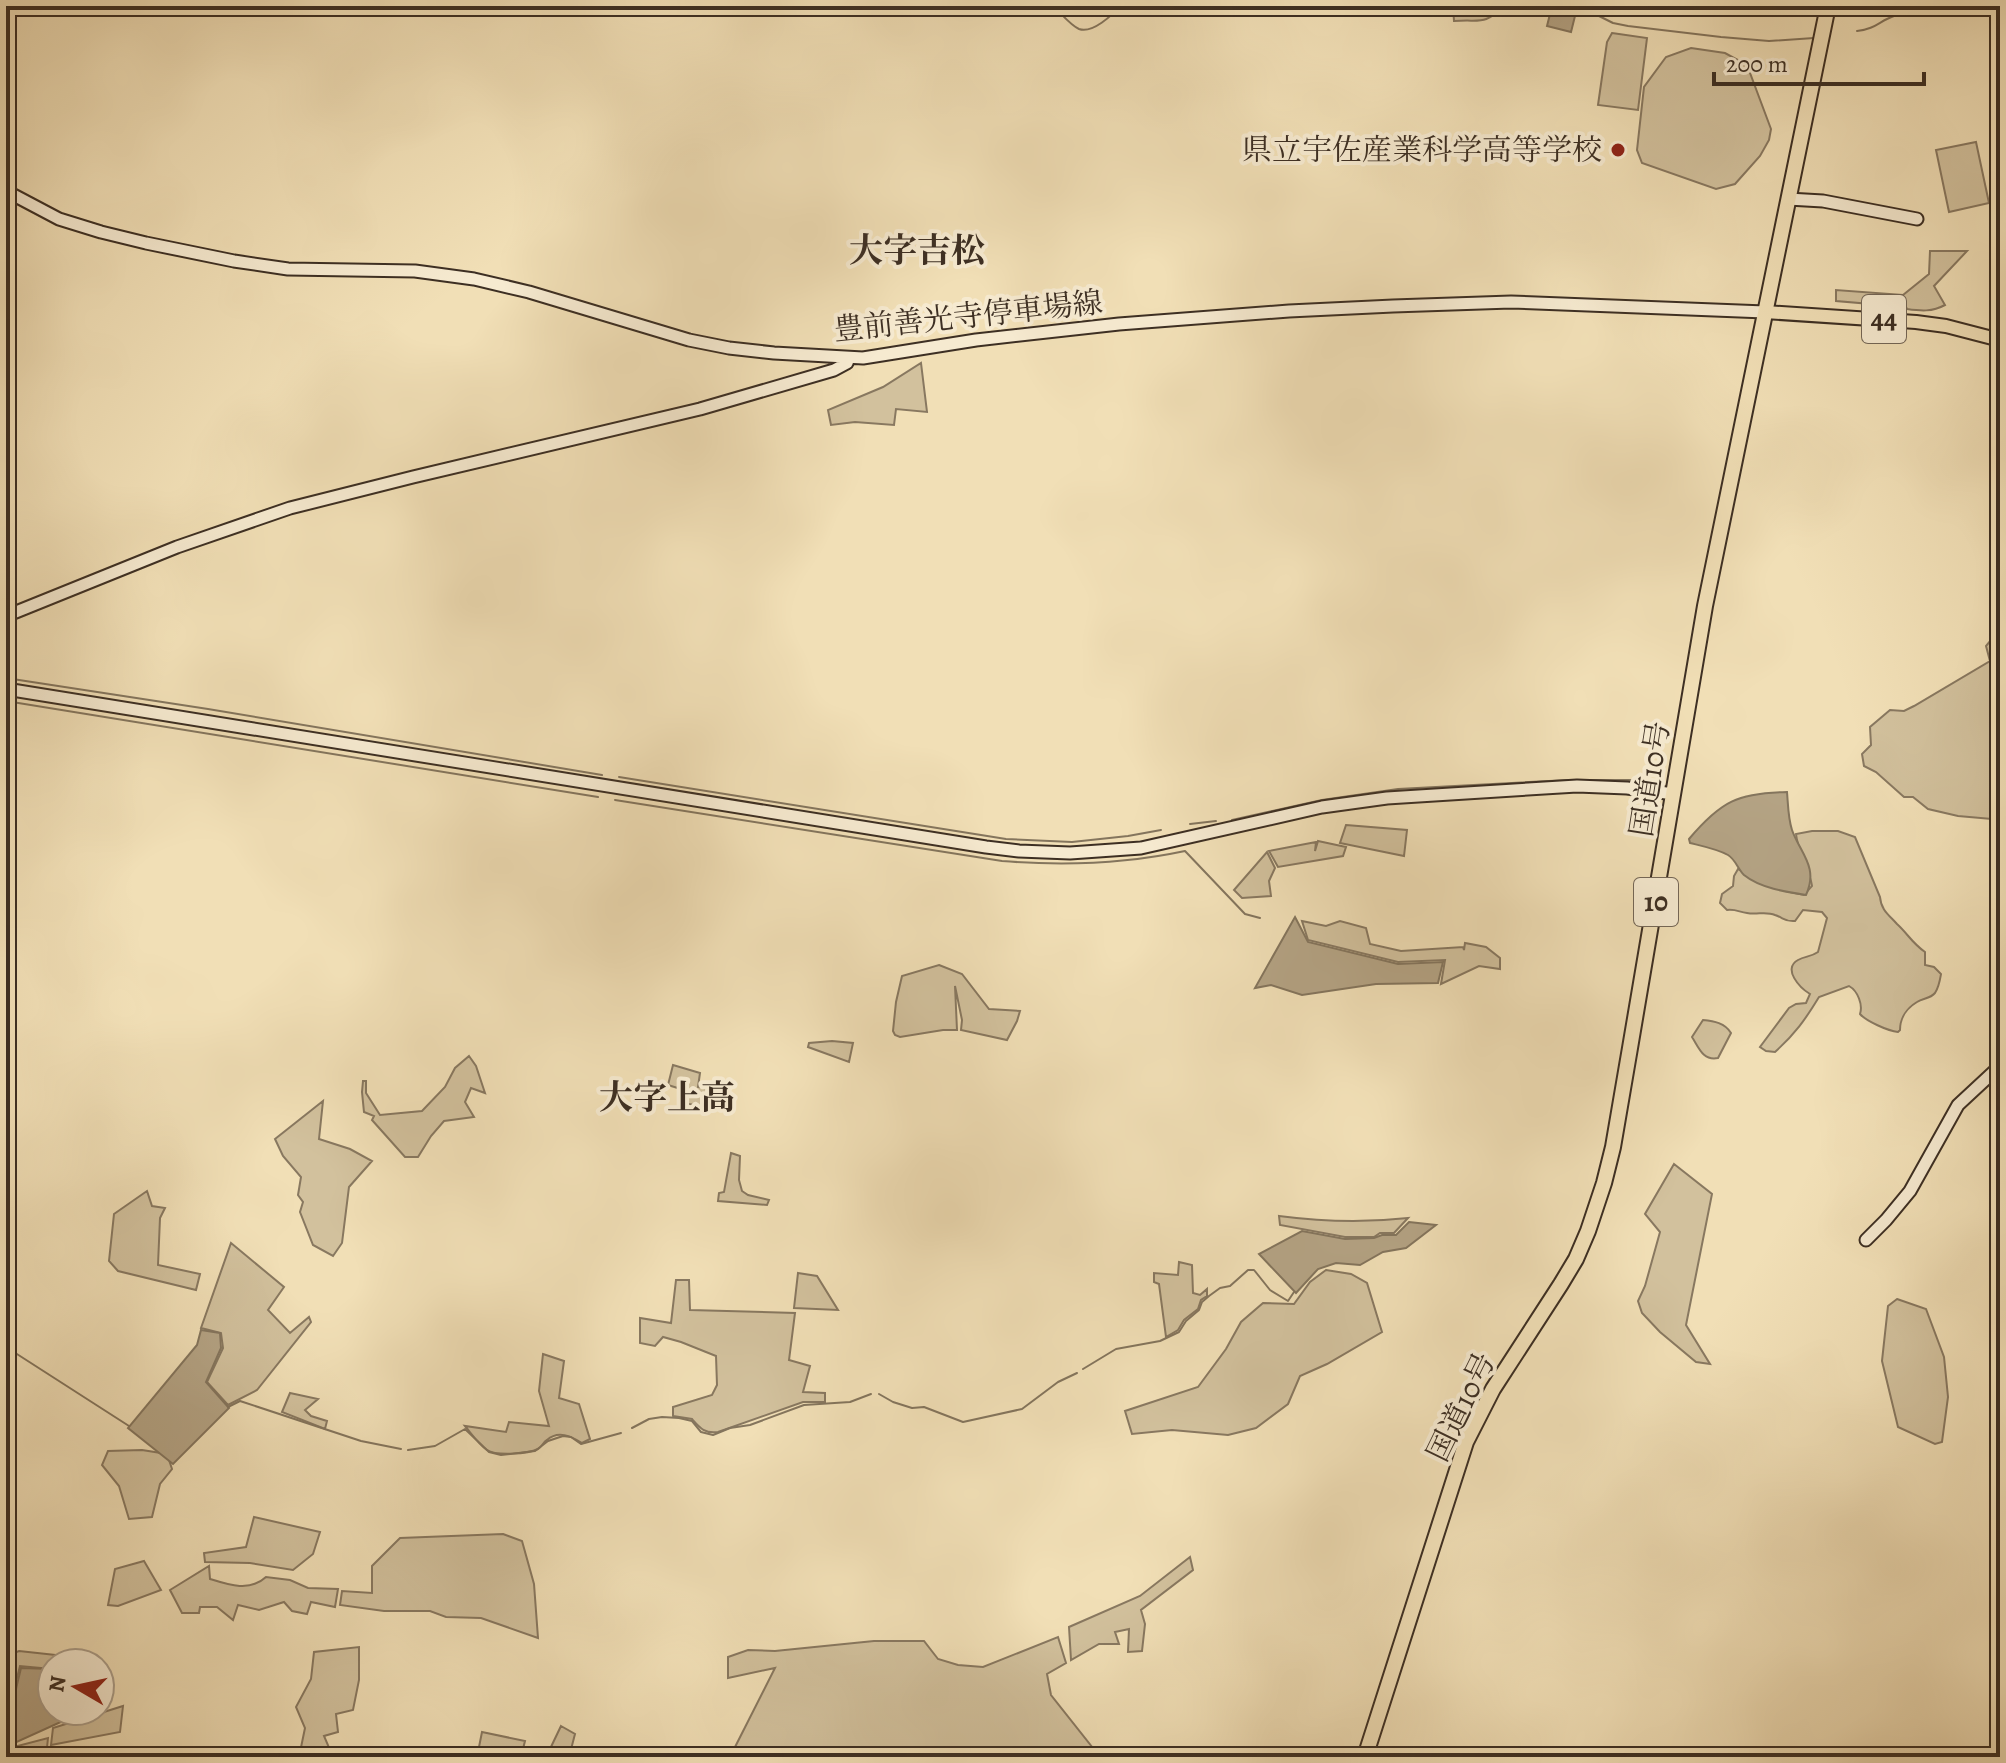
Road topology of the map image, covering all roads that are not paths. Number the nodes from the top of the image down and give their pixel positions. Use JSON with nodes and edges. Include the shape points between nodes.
{"nodes":[{"id":1,"x":1828,"y":6,"type":"edge"},
{"id":2,"x":6,"y":191,"type":"edge"},
{"id":3,"x":1788,"y":199,"type":"junction"},
{"id":4,"x":1917,"y":219,"type":"dead end"},
{"id":5,"x":1765,"y":312,"type":"junction"},
{"id":6,"x":2000,"y":340,"type":"edge"},
{"id":7,"x":849,"y":358,"type":"junction"},
{"id":8,"x":6,"y":616,"type":"edge"},
{"id":9,"x":6,"y":689,"type":"edge"},
{"id":10,"x":1674,"y":794,"type":"junction"},
{"id":11,"x":2000,"y":1066,"type":"edge"},
{"id":12,"x":1866,"y":1240,"type":"dead end"},
{"id":13,"x":1365,"y":1757,"type":"edge"}],
"edges":[{"from":1,"to":3,"type":"highway","name":"国道10号","number":"10"},
{"from":2,"to":7,"type":"street","name":"豊前善光寺停車場線","via":[[78,226],[234,261],[288,269],[458,276],[719,347]]},
{"from":3,"to":4,"type":"street"},
{"from":3,"to":5,"type":"highway","name":"国道10号","number":"10"},
{"from":5,"to":6,"type":"main road","number":"44","via":[[1928,323]]},
{"from":5,"to":7,"type":"street","name":"豊前善光寺停車場線","via":[[1511,302],[1289,311],[1107,325]]},
{"from":5,"to":10,"type":"highway","name":"国道10号","number":"10","via":[[1705,606]]},
{"from":7,"to":8,"type":"street","via":[[834,370],[700,409],[290,508]]},
{"from":9,"to":10,"type":"street","via":[[1047,853],[1141,848],[1322,807],[1387,798],[1577,786]]},
{"from":10,"to":13,"type":"highway","name":"国道10号","number":"10","via":[[1600,1198],[1568,1273],[1493,1389],[1466,1442]]},
{"from":11,"to":12,"type":"street","via":[[1958,1105],[1910,1191]]}]}
